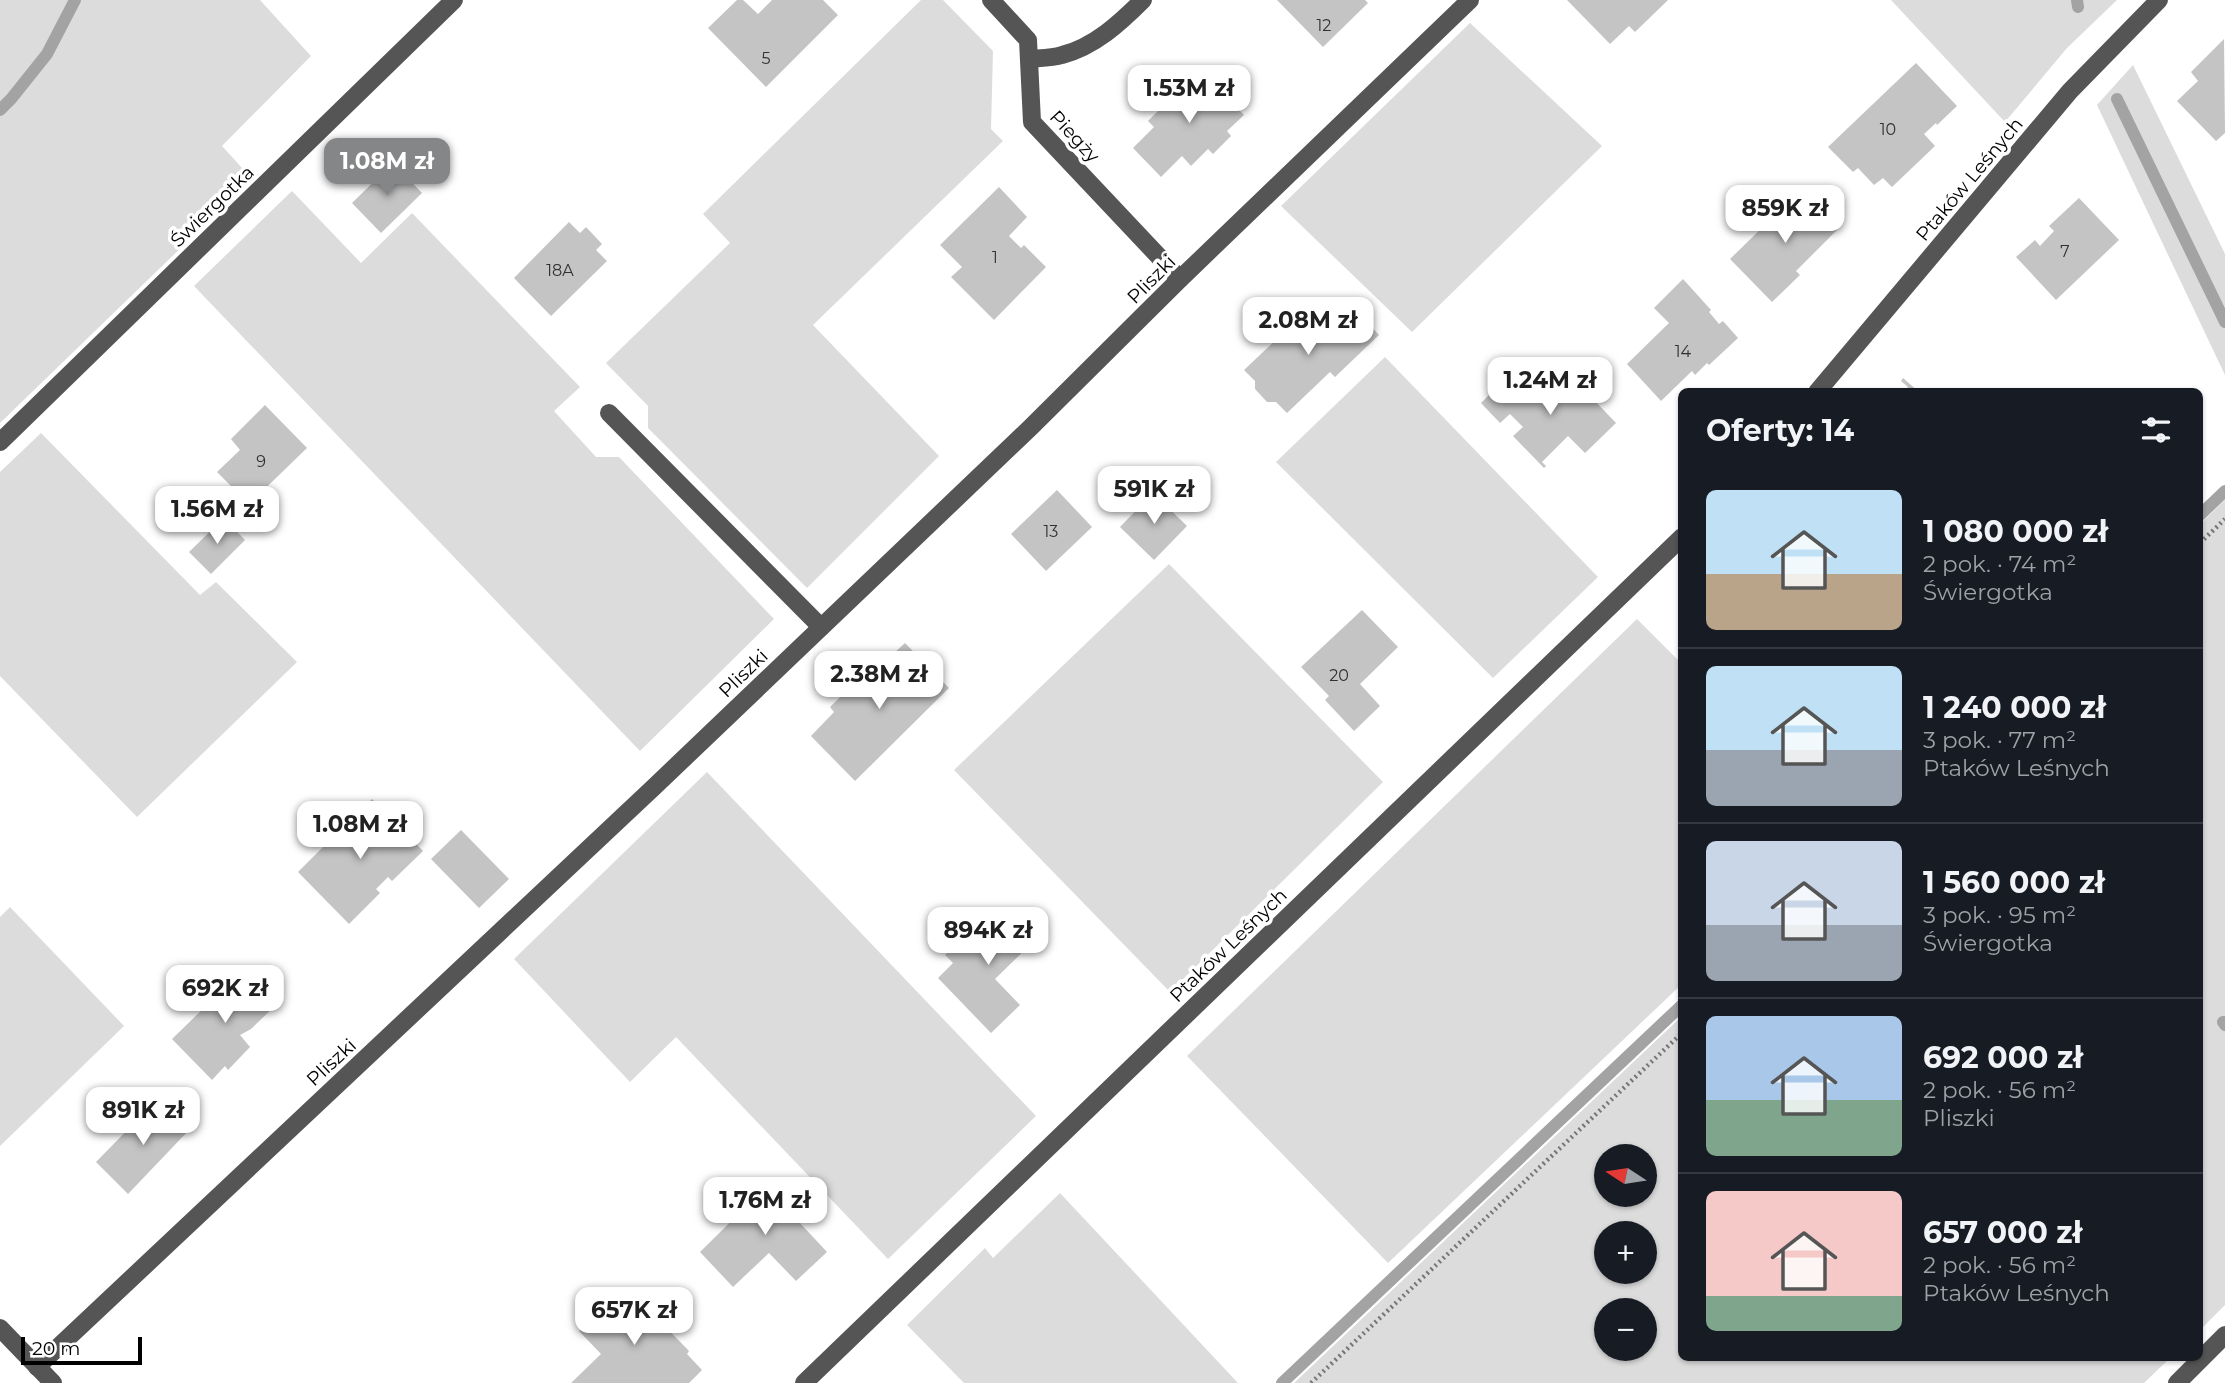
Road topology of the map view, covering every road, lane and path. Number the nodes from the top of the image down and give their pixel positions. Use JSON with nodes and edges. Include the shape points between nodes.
{"nodes":[{"id":1,"x":454,"y":0,"type":"edge"},
{"id":2,"x":991,"y":0,"type":"edge"},
{"id":3,"x":1143,"y":0,"type":"edge"},
{"id":4,"x":1470,"y":0,"type":"edge"},
{"id":5,"x":2159,"y":0,"type":"edge"},
{"id":6,"x":1029,"y":59,"type":"junction"},
{"id":7,"x":1181,"y":279,"type":"junction"},
{"id":8,"x":1820,"y":388,"type":"edge"},
{"id":9,"x":609,"y":412,"type":"dead end"},
{"id":10,"x":0,"y":442,"type":"edge"},
{"id":11,"x":2225,"y":519,"type":"edge"},
{"id":12,"x":2203,"y":540,"type":"edge"},
{"id":13,"x":1678,"y":541,"type":"edge"},
{"id":14,"x":821,"y":627,"type":"junction"},
{"id":15,"x":1678,"y":1037,"type":"edge"},
{"id":16,"x":0,"y":1328,"type":"edge"},
{"id":17,"x":2225,"y":1335,"type":"edge"},
{"id":18,"x":2203,"y":1357,"type":"edge"},
{"id":19,"x":2199,"y":1361,"type":"edge"},
{"id":20,"x":37,"y":1367,"type":"junction"},
{"id":21,"x":53,"y":1383,"type":"edge"},
{"id":22,"x":804,"y":1383,"type":"edge"},
{"id":23,"x":1311,"y":1383,"type":"edge"},
{"id":24,"x":2177,"y":1383,"type":"edge"}],
"edges":[{"from":1,"to":10,"type":"street","name":"Świergotka"},
{"from":2,"to":6,"type":"street","name":"Piegży","via":[[1028,40]]},
{"from":3,"to":6,"type":"street","via":[[1092,44],[1062,55]]},
{"from":4,"to":7,"type":"street","name":"Pliszki"},
{"from":5,"to":8,"type":"street","name":"Ptaków Leśnych","via":[[2070,91]]},
{"from":6,"to":7,"type":"street","name":"Piegży","via":[[1032,122]]},
{"from":7,"to":14,"type":"street","name":"Pliszki"},
{"from":9,"to":14,"type":"street"},
{"from":11,"to":12,"type":"path"},
{"from":13,"to":22,"type":"street","name":"Ptaków Leśnych"},
{"from":14,"to":20,"type":"street","name":"Pliszki"},
{"from":15,"to":23,"type":"path"},
{"from":16,"to":20,"type":"street"},
{"from":17,"to":18,"type":"street"},
{"from":19,"to":24,"type":"street"},
{"from":20,"to":21,"type":"street"}]}
